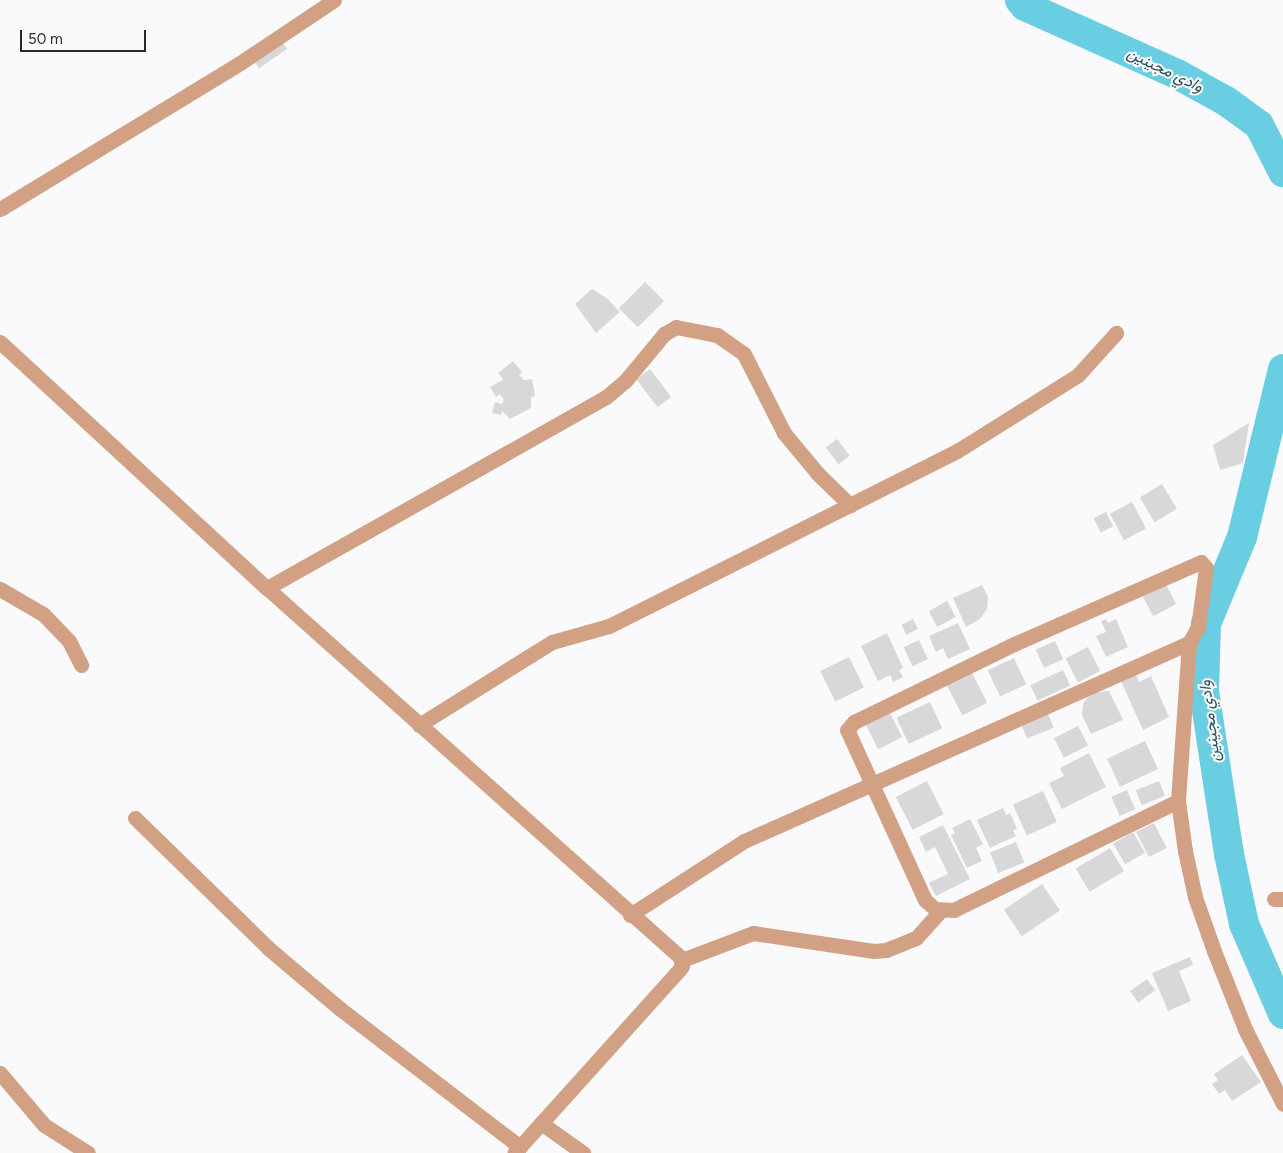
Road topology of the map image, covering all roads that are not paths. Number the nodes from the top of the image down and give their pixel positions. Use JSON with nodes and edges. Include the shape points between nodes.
{"nodes":[{"id":1,"x":334,"y":0,"type":"edge"},
{"id":2,"x":0,"y":209,"type":"edge"},
{"id":3,"x":1116,"y":333,"type":"dead end"},
{"id":4,"x":0,"y":342,"type":"edge"},
{"id":5,"x":850,"y":505,"type":"junction"},
{"id":6,"x":267,"y":588,"type":"junction"},
{"id":7,"x":0,"y":589,"type":"edge"},
{"id":8,"x":1189,"y":643,"type":"junction"},
{"id":9,"x":81,"y":664,"type":"dead end"},
{"id":10,"x":418,"y":725,"type":"junction"},
{"id":11,"x":874,"y":784,"type":"junction"},
{"id":12,"x":1178,"y":802,"type":"junction"},
{"id":13,"x":135,"y":818,"type":"dead end"},
{"id":14,"x":941,"y":910,"type":"junction"},
{"id":15,"x":630,"y":915,"type":"junction"},
{"id":16,"x":682,"y":960,"type":"junction"},
{"id":17,"x":0,"y":1074,"type":"edge"},
{"id":18,"x":1283,"y":1104,"type":"edge"},
{"id":19,"x":541,"y":1123,"type":"junction"},
{"id":20,"x":517,"y":1150,"type":"edge"},
{"id":21,"x":88,"y":1153,"type":"edge"},
{"id":22,"x":583,"y":1153,"type":"edge"}],
"edges":[{"from":1,"to":2,"type":"street","via":[[240,63]]},
{"from":3,"to":5,"type":"street","via":[[1078,375],[957,451]]},
{"from":4,"to":6,"type":"street"},
{"from":5,"to":6,"type":"street","via":[[818,474],[784,433],[744,354],[722,337],[676,327],[664,334],[626,380],[606,397]]},
{"from":5,"to":10,"type":"street","via":[[609,626],[552,642]]},
{"from":6,"to":10,"type":"street"},
{"from":7,"to":9,"type":"street","via":[[43,614],[69,640]]},
{"from":8,"to":11,"type":"street"},
{"from":8,"to":11,"type":"street","via":[[1198,627],[1206,568],[1201,562],[1014,644],[854,722],[847,730],[849,739]]},
{"from":8,"to":12,"type":"street"},
{"from":10,"to":15,"type":"street"},
{"from":11,"to":14,"type":"street","via":[[925,900]]},
{"from":11,"to":15,"type":"street","via":[[744,841]]},
{"from":12,"to":14,"type":"street","via":[[954,910]]},
{"from":12,"to":18,"type":"street","via":[[1195,896],[1245,1030]]},
{"from":13,"to":20,"type":"street","via":[[275,954]]},
{"from":14,"to":16,"type":"street","via":[[916,938],[886,950],[874,951],[753,933]]},
{"from":15,"to":16,"type":"street"},
{"from":16,"to":19,"type":"street","via":[[679,970]]},
{"from":17,"to":21,"type":"street","via":[[44,1125]]},
{"from":19,"to":20,"type":"street"},
{"from":19,"to":22,"type":"street"}]}
